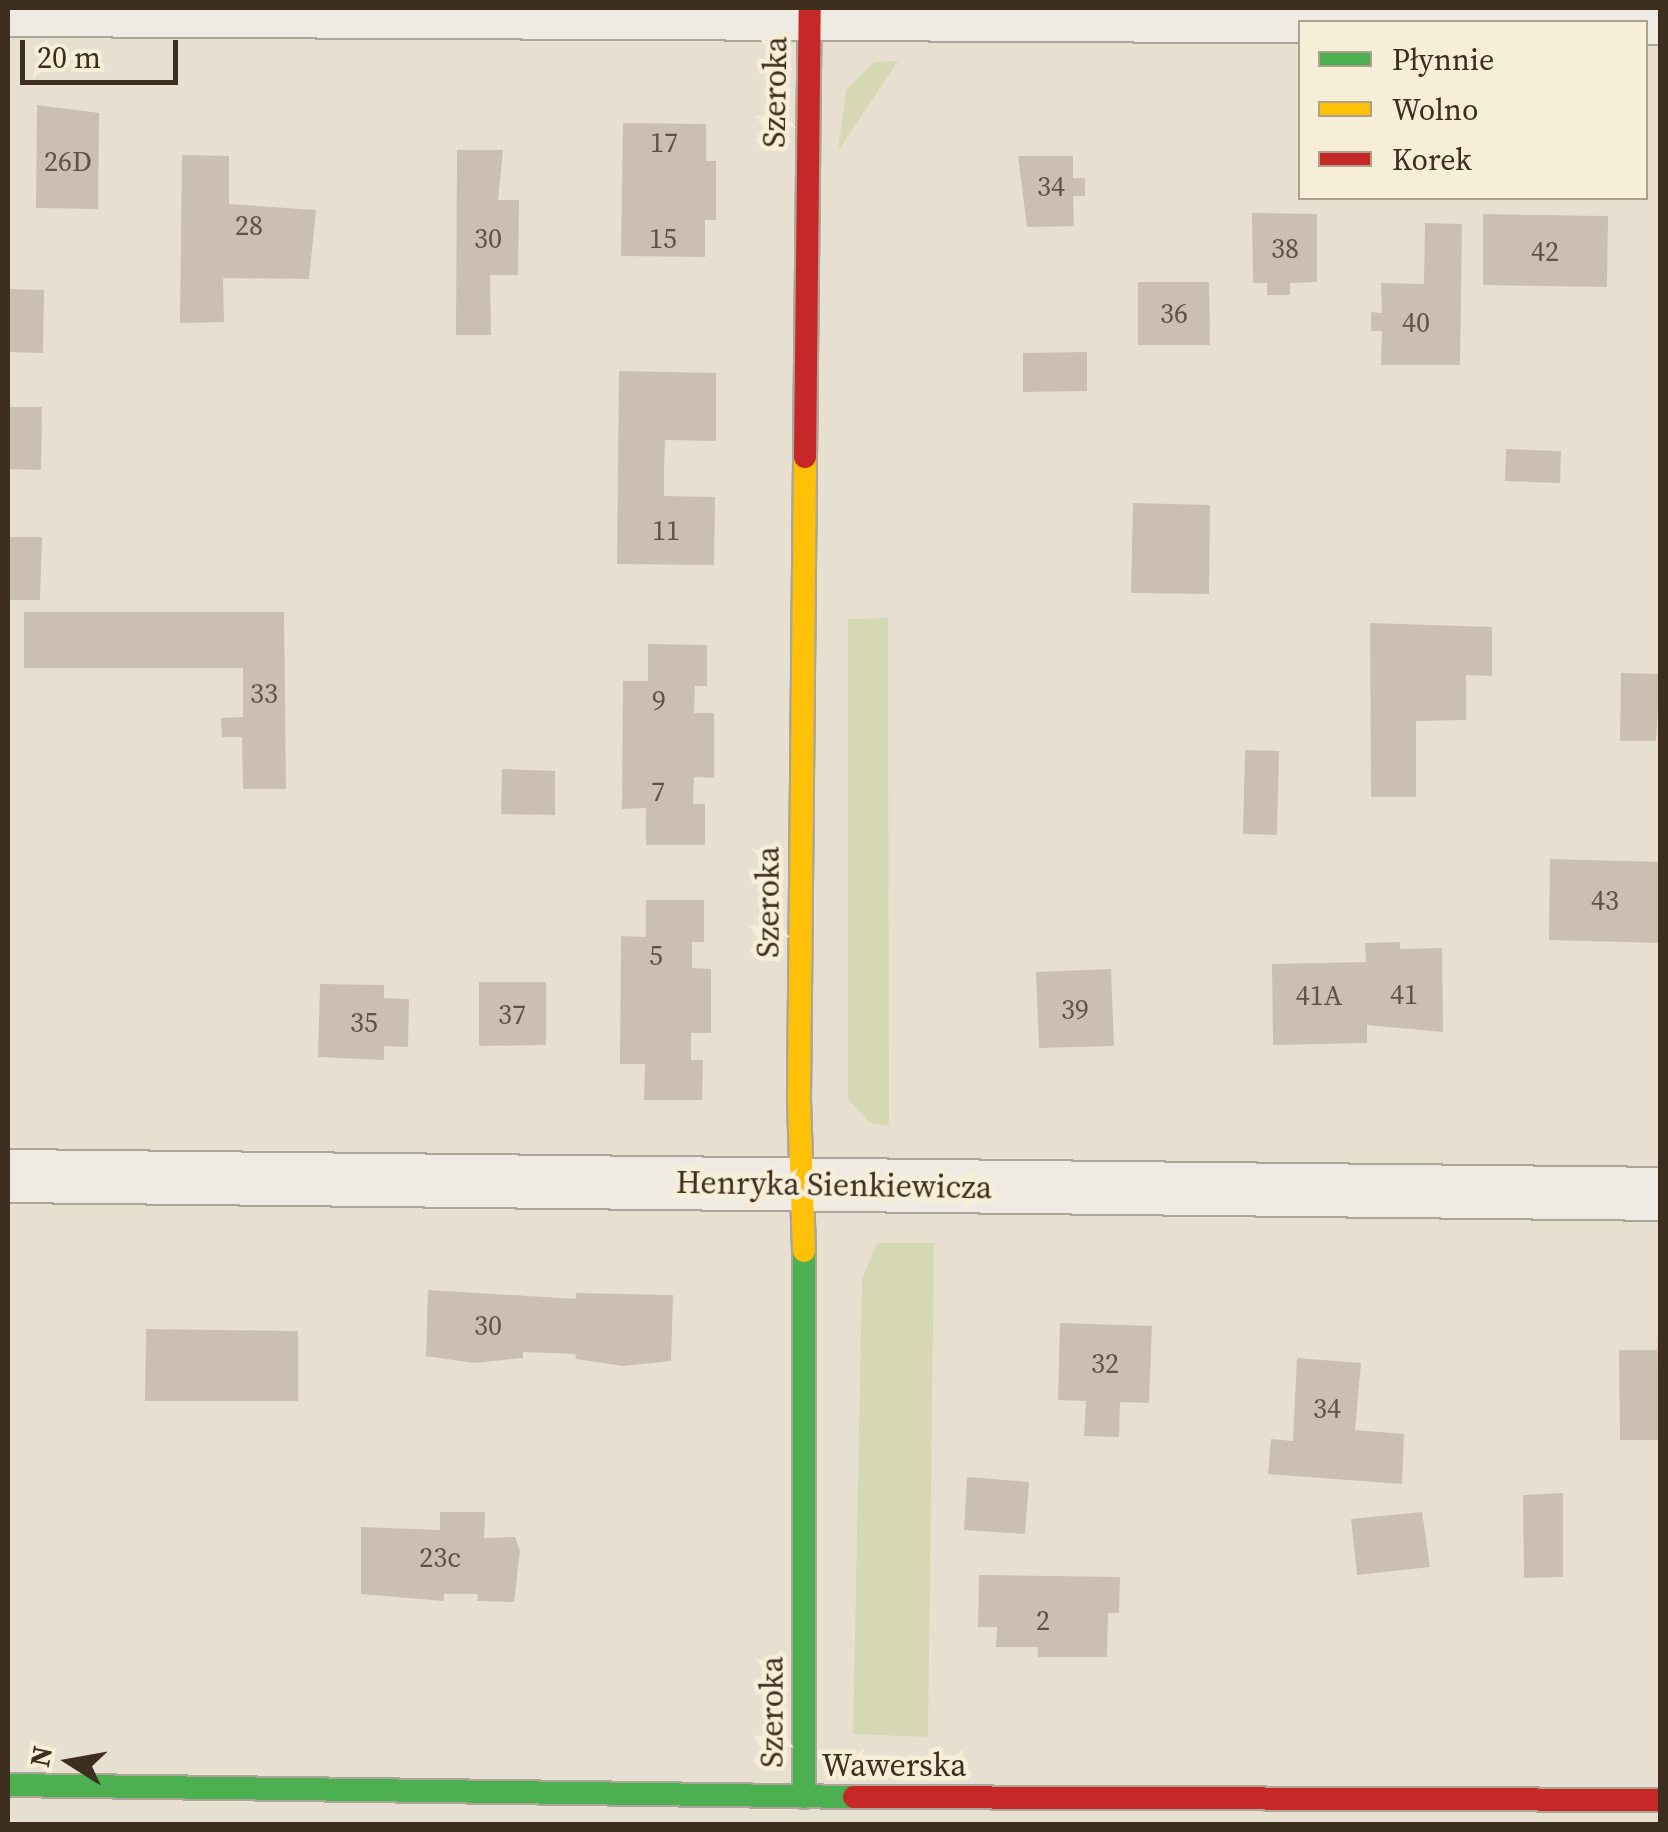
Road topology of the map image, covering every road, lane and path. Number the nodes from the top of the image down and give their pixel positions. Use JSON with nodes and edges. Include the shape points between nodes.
{"nodes":[{"id":1,"x":8,"y":10,"type":"edge"},
{"id":2,"x":810,"y":12,"type":"edge"},
{"id":3,"x":1660,"y":18,"type":"edge"},
{"id":4,"x":8,"y":1176,"type":"edge"},
{"id":5,"x":800,"y":1184,"type":"junction"},
{"id":6,"x":1660,"y":1194,"type":"edge"},
{"id":7,"x":8,"y":1785,"type":"edge"},
{"id":8,"x":804,"y":1797,"type":"junction"},
{"id":9,"x":1660,"y":1800,"type":"edge"},
{"id":10,"x":1530,"y":1812,"type":"edge"}],
"edges":[{"from":1,"to":2,"type":"street"},
{"from":2,"to":3,"type":"street"},
{"from":2,"to":5,"type":"street","name":"Szeroka"},
{"from":4,"to":5,"type":"street","name":"Henryka Sienkiewicza"},
{"from":5,"to":6,"type":"street","name":"Henryka Sienkiewicza"},
{"from":5,"to":8,"type":"street","name":"Szeroka"},
{"from":7,"to":8,"type":"street","name":"Wawerska"},
{"from":8,"to":10,"type":"street","name":"Wawerska"},
{"from":9,"to":10,"type":"street","name":"Wawerska"}]}
